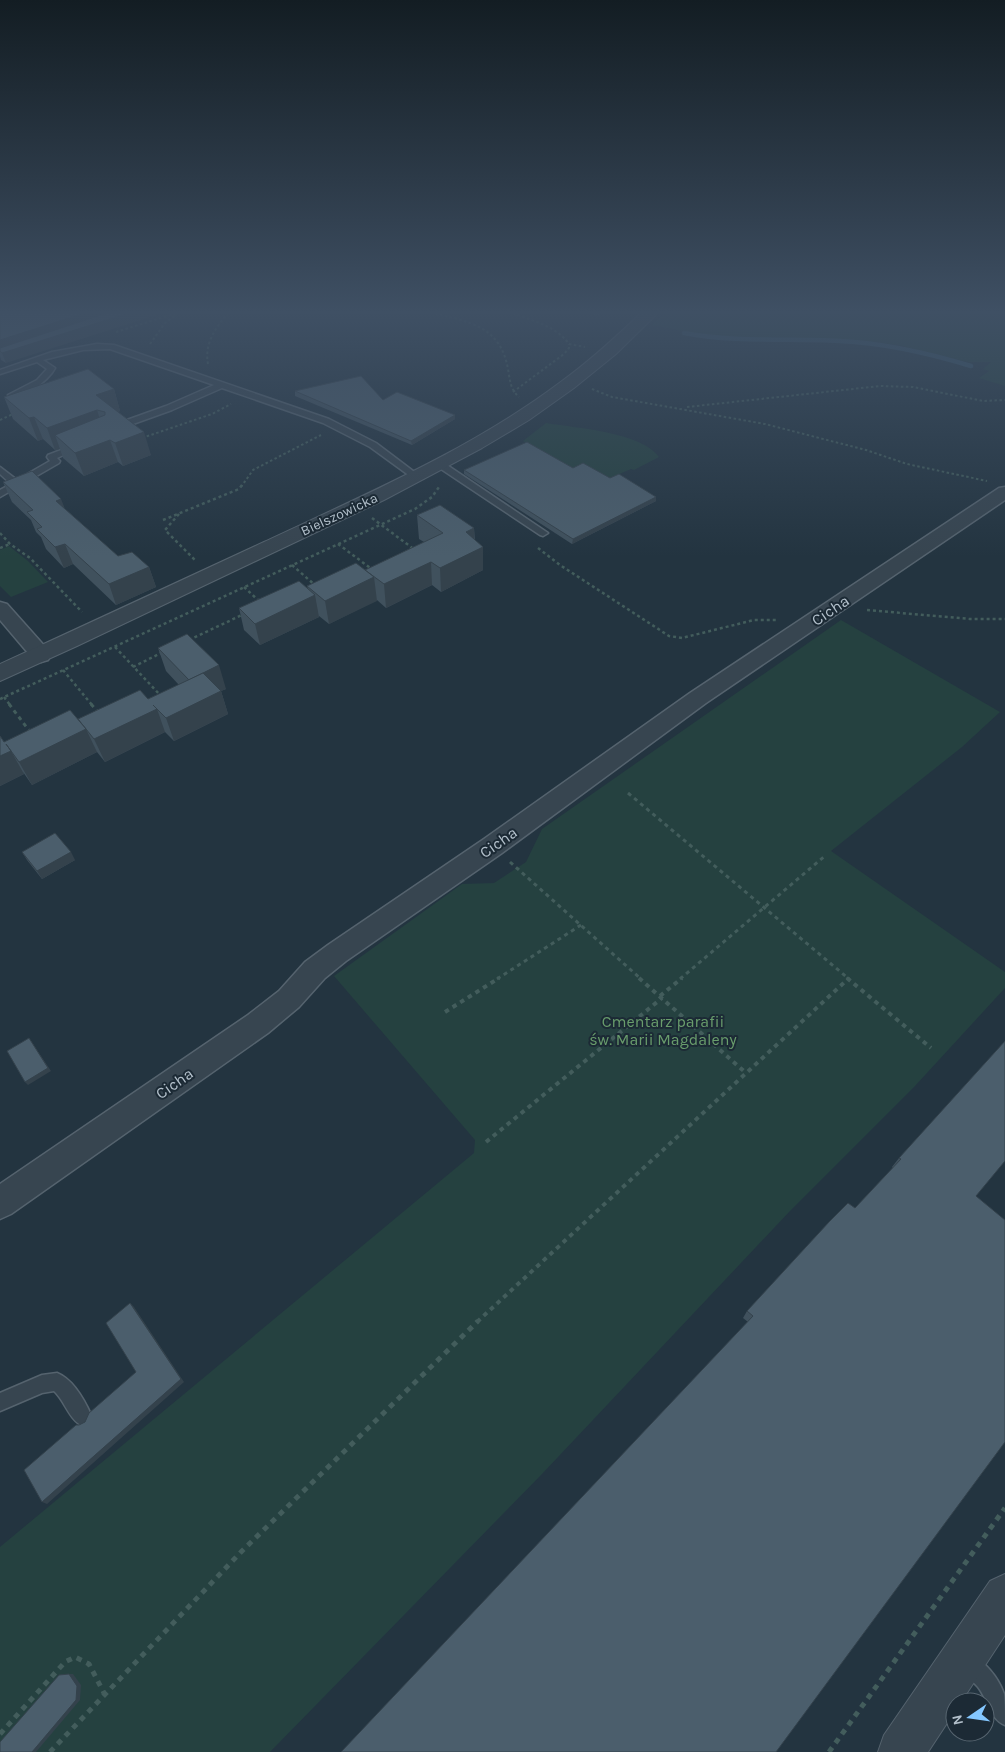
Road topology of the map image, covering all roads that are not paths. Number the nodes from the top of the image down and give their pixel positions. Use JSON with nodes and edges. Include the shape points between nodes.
{"nodes":[{"id":1,"x":15,"y":394,"type":"edge"},
{"id":2,"x":198,"y":394,"type":"edge"},
{"id":3,"x":246,"y":394,"type":"edge"},
{"id":4,"x":555,"y":394,"type":"edge"},
{"id":5,"x":12,"y":395,"type":"edge"},
{"id":6,"x":130,"y":422,"type":"edge"},
{"id":7,"x":83,"y":445,"type":"edge"},
{"id":8,"x":445,"y":468,"type":"junction"},
{"id":9,"x":0,"y":470,"type":"edge"},
{"id":10,"x":417,"y":477,"type":"junction"},
{"id":11,"x":17,"y":484,"type":"junction"},
{"id":12,"x":997,"y":487,"type":"edge"},
{"id":13,"x":0,"y":494,"type":"edge"},
{"id":14,"x":543,"y":532,"type":"dead end"},
{"id":15,"x":0,"y":608,"type":"edge"},
{"id":16,"x":41,"y":655,"type":"junction"},
{"id":17,"x":0,"y":673,"type":"edge"},
{"id":18,"x":0,"y":1203,"type":"edge"},
{"id":19,"x":0,"y":1402,"type":"edge"},
{"id":20,"x":84,"y":1417,"type":"dead end"},
{"id":21,"x":1005,"y":1596,"type":"edge"},
{"id":22,"x":963,"y":1658,"type":"junction"},
{"id":23,"x":1005,"y":1716,"type":"edge"},
{"id":24,"x":901,"y":1752,"type":"edge"}],
"edges":[{"from":1,"to":5,"type":"lane"},
{"from":2,"to":6,"type":"lane"},
{"from":3,"to":10,"type":"lane","via":[[326,421],[373,444]]},
{"from":4,"to":8,"type":"street","name":"Bielszowicka"},
{"from":7,"to":11,"type":"lane","via":[[51,457],[56,461]]},
{"from":8,"to":10,"type":"street","name":"Bielszowicka"},
{"from":8,"to":14,"type":"lane"},
{"from":9,"to":11,"type":"lane"},
{"from":10,"to":16,"type":"street","name":"Bielszowicka"},
{"from":11,"to":13,"type":"lane"},
{"from":12,"to":18,"type":"street","name":"Cicha","via":[[827,612],[698,698],[493,846],[326,961],[289,999],[258,1024]]},
{"from":15,"to":16,"type":"street"},
{"from":16,"to":17,"type":"street","name":"Bielszowicka"},
{"from":19,"to":20,"type":"lane","via":[[42,1384],[57,1382]]},
{"from":21,"to":22,"type":"street"},
{"from":22,"to":23,"type":"lane","via":[[986,1681]]},
{"from":22,"to":24,"type":"street"}]}
